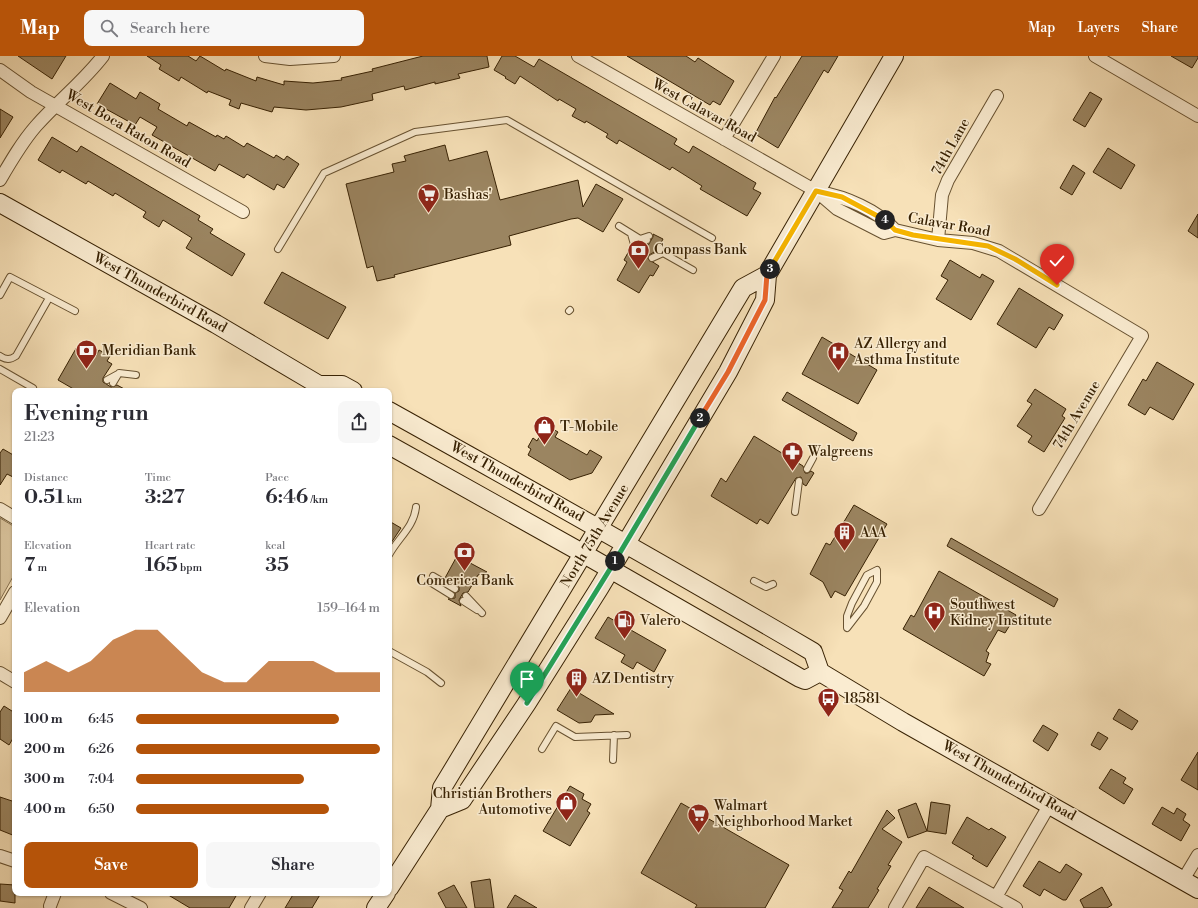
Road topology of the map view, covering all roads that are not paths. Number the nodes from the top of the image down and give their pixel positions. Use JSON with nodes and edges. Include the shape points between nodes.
{"nodes":[{"id":1,"x":103,"y":56,"type":"edge"},
{"id":2,"x":265,"y":56,"type":"edge"},
{"id":3,"x":334,"y":56,"type":"edge"},
{"id":4,"x":578,"y":56,"type":"edge"},
{"id":5,"x":774,"y":56,"type":"edge"},
{"id":6,"x":894,"y":56,"type":"edge"},
{"id":7,"x":1095,"y":56,"type":"edge"},
{"id":8,"x":0,"y":70,"type":"edge"},
{"id":9,"x":997,"y":96,"type":"dead end"},
{"id":10,"x":57,"y":105,"type":"junction"},
{"id":11,"x":1198,"y":116,"type":"edge"},
{"id":12,"x":724,"y":140,"type":"junction"},
{"id":13,"x":0,"y":180,"type":"edge"},
{"id":14,"x":816,"y":191,"type":"junction"},
{"id":15,"x":0,"y":203,"type":"edge"},
{"id":16,"x":868,"y":211,"type":"junction"},
{"id":17,"x":243,"y":212,"type":"dead end"},
{"id":18,"x":861,"y":222,"type":"junction"},
{"id":19,"x":619,"y":226,"type":"dead end"},
{"id":20,"x":895,"y":230,"type":"junction"},
{"id":21,"x":631,"y":234,"type":"junction"},
{"id":22,"x":712,"y":238,"type":"dead end"},
{"id":23,"x":640,"y":239,"type":"junction"},
{"id":24,"x":938,"y":240,"type":"junction"},
{"id":25,"x":658,"y":247,"type":"dead end"},
{"id":26,"x":635,"y":248,"type":"dead end"},
{"id":27,"x":278,"y":249,"type":"dead end"},
{"id":28,"x":663,"y":253,"type":"junction"},
{"id":29,"x":652,"y":258,"type":"dead end"},
{"id":30,"x":693,"y":270,"type":"dead end"},
{"id":31,"x":767,"y":274,"type":"junction"},
{"id":32,"x":0,"y":295,"type":"edge"},
{"id":33,"x":50,"y":298,"type":"junction"},
{"id":34,"x":76,"y":311,"type":"dead end"},
{"id":35,"x":1142,"y":336,"type":"joint"},
{"id":36,"x":0,"y":356,"type":"edge"},
{"id":37,"x":0,"y":369,"type":"edge"},
{"id":38,"x":136,"y":375,"type":"dead end"},
{"id":39,"x":110,"y":381,"type":"dead end"},
{"id":40,"x":34,"y":388,"type":"dead end"},
{"id":41,"x":320,"y":388,"type":"edge"},
{"id":42,"x":348,"y":388,"type":"edge"},
{"id":43,"x":392,"y":413,"type":"edge"},
{"id":44,"x":392,"y":448,"type":"edge"},
{"id":45,"x":813,"y":458,"type":"dead end"},
{"id":46,"x":807,"y":468,"type":"dead end"},
{"id":47,"x":799,"y":481,"type":"dead end"},
{"id":48,"x":416,"y":507,"type":"dead end"},
{"id":49,"x":0,"y":509,"type":"edge"},
{"id":50,"x":1038,"y":509,"type":"dead end"},
{"id":51,"x":795,"y":512,"type":"dead end"},
{"id":52,"x":12,"y":516,"type":"edge"},
{"id":53,"x":599,"y":528,"type":"junction"},
{"id":54,"x":626,"y":543,"type":"junction"},
{"id":55,"x":392,"y":551,"type":"edge"},
{"id":56,"x":584,"y":554,"type":"junction"},
{"id":57,"x":610,"y":569,"type":"junction"},
{"id":58,"x":432,"y":579,"type":"dead end"},
{"id":59,"x":754,"y":581,"type":"dead end"},
{"id":60,"x":773,"y":584,"type":"dead end"},
{"id":61,"x":453,"y":592,"type":"dead end"},
{"id":62,"x":12,"y":597,"type":"edge"},
{"id":63,"x":465,"y":598,"type":"dead end"},
{"id":64,"x":482,"y":613,"type":"dead end"},
{"id":65,"x":0,"y":618,"type":"edge"},
{"id":66,"x":847,"y":628,"type":"joint"},
{"id":67,"x":392,"y":653,"type":"edge"},
{"id":68,"x":820,"y":672,"type":"junction"},
{"id":69,"x":0,"y":673,"type":"edge"},
{"id":70,"x":12,"y":680,"type":"edge"},
{"id":71,"x":441,"y":684,"type":"dead end"},
{"id":72,"x":627,"y":734,"type":"dead end"},
{"id":73,"x":614,"y":735,"type":"junction"},
{"id":74,"x":542,"y":749,"type":"dead end"},
{"id":75,"x":613,"y":760,"type":"dead end"},
{"id":76,"x":1050,"y":804,"type":"junction"},
{"id":77,"x":440,"y":809,"type":"junction"},
{"id":78,"x":1198,"y":855,"type":"edge"},
{"id":79,"x":0,"y":856,"type":"edge"},
{"id":80,"x":12,"y":860,"type":"edge"},
{"id":81,"x":392,"y":883,"type":"edge"},
{"id":82,"x":1190,"y":884,"type":"edge"},
{"id":83,"x":54,"y":896,"type":"edge"},
{"id":84,"x":117,"y":896,"type":"edge"},
{"id":85,"x":258,"y":896,"type":"edge"},
{"id":86,"x":384,"y":896,"type":"edge"},
{"id":87,"x":996,"y":897,"type":"junction"},
{"id":88,"x":50,"y":906,"type":"dead end"},
{"id":89,"x":141,"y":908,"type":"edge"},
{"id":90,"x":250,"y":908,"type":"edge"},
{"id":91,"x":376,"y":908,"type":"edge"},
{"id":92,"x":895,"y":908,"type":"edge"},
{"id":93,"x":1016,"y":908,"type":"edge"}],
"edges":[{"from":1,"to":10,"type":"street","via":[[91,72]]},
{"from":2,"to":3,"type":"street","via":[[290,59]]},
{"from":4,"to":12,"type":"street","name":"West Calavar Road"},
{"from":5,"to":12,"type":"street"},
{"from":6,"to":14,"type":"main road","name":"North 75th Avenue"},
{"from":7,"to":11,"type":"street"},
{"from":8,"to":10,"type":"street","name":"West Boca Raton Road","via":[[31,92]]},
{"from":9,"to":24,"type":"street","name":"74th Lane","via":[[948,180],[942,195]]},
{"from":10,"to":13,"type":"street","via":[[22,143]]},
{"from":10,"to":17,"type":"street","name":"West Boca Raton Road"},
{"from":12,"to":14,"type":"street","name":"West Calavar Road"},
{"from":14,"to":16,"type":"street","name":"Calavar Road","via":[[842,197]]},
{"from":14,"to":18,"type":"street","name":"Calavar Road","via":[[837,209]]},
{"from":14,"to":31,"type":"main road","name":"North 75th Avenue"},
{"from":15,"to":41,"type":"main road","name":"West Thunderbird Road","via":[[216,324]]},
{"from":16,"to":18,"type":"lane"},
{"from":16,"to":20,"type":"street","name":"Calavar Road","via":[[888,222]]},
{"from":18,"to":20,"type":"street","name":"Calavar Road","via":[[884,233]]},
{"from":19,"to":21,"type":"lane"},
{"from":20,"to":24,"type":"street","name":"Calavar Road"},
{"from":21,"to":23,"type":"lane"},
{"from":21,"to":26,"type":"lane"},
{"from":22,"to":27,"type":"lane","via":[[507,120],[415,132],[324,173]]},
{"from":23,"to":23,"type":"lane","via":[[647,240]]},
{"from":24,"to":35,"type":"street","name":"Calavar Road","via":[[973,243],[999,251]]},
{"from":25,"to":28,"type":"lane"},
{"from":28,"to":29,"type":"lane"},
{"from":28,"to":30,"type":"lane"},
{"from":31,"to":53,"type":"main road","name":"North 75th Avenue","via":[[743,288]]},
{"from":31,"to":54,"type":"main road","name":"North 75th Avenue","via":[[765,300],[728,372]]},
{"from":32,"to":33,"type":"lane","via":[[10,277]]},
{"from":33,"to":34,"type":"lane"},
{"from":33,"to":36,"type":"lane","via":[[16,356],[5,359]]},
{"from":35,"to":50,"type":"street","name":"74th Avenue"},
{"from":37,"to":40,"type":"lane"},
{"from":38,"to":39,"type":"lane","via":[[119,373]]},
{"from":41,"to":42,"type":"main road","name":"West Thunderbird Road","via":[[342,385]]},
{"from":43,"to":53,"type":"main road","name":"West Thunderbird Road"},
{"from":44,"to":56,"type":"main road"},
{"from":45,"to":46,"type":"lane"},
{"from":47,"to":51,"type":"lane"},
{"from":48,"to":55,"type":"lane","via":[[415,518]]},
{"from":49,"to":52,"type":"street"},
{"from":53,"to":54,"type":"main road","name":"West Thunderbird Road"},
{"from":53,"to":56,"type":"main road","name":"North 75th Avenue"},
{"from":54,"to":57,"type":"main road","name":"North 75th Avenue"},
{"from":54,"to":68,"type":"main road","name":"West Thunderbird Road","via":[[813,652]]},
{"from":56,"to":57,"type":"main road"},
{"from":56,"to":77,"type":"main road","name":"North 75th Avenue","via":[[442,788]]},
{"from":57,"to":68,"type":"main road","via":[[800,678],[805,680]]},
{"from":57,"to":77,"type":"main road","name":"North 75th Avenue","via":[[527,703],[462,800]]},
{"from":58,"to":61,"type":"lane"},
{"from":59,"to":60,"type":"lane","via":[[766,587]]},
{"from":62,"to":65,"type":"street"},
{"from":63,"to":64,"type":"lane"},
{"from":66,"to":66,"type":"lane","via":[[847,616],[852,603],[867,574],[877,570],[877,582],[864,606]]},
{"from":67,"to":71,"type":"lane","via":[[427,672]]},
{"from":68,"to":76,"type":"main road","name":"West Thunderbird Road","via":[[903,722]]},
{"from":69,"to":70,"type":"street"},
{"from":72,"to":73,"type":"lane"},
{"from":73,"to":74,"type":"lane","via":[[576,737],[556,726]]},
{"from":73,"to":75,"type":"lane"},
{"from":76,"to":82,"type":"main road","name":"West Thunderbird Road"},
{"from":76,"to":87,"type":"street"},
{"from":77,"to":81,"type":"main road","name":"North 75th Avenue"},
{"from":78,"to":82,"type":"street"},
{"from":79,"to":80,"type":"street"},
{"from":83,"to":88,"type":"street"},
{"from":84,"to":89,"type":"street"},
{"from":85,"to":90,"type":"street"},
{"from":86,"to":91,"type":"main road"},
{"from":87,"to":92,"type":"street","via":[[924,857]]},
{"from":87,"to":93,"type":"street"}]}
